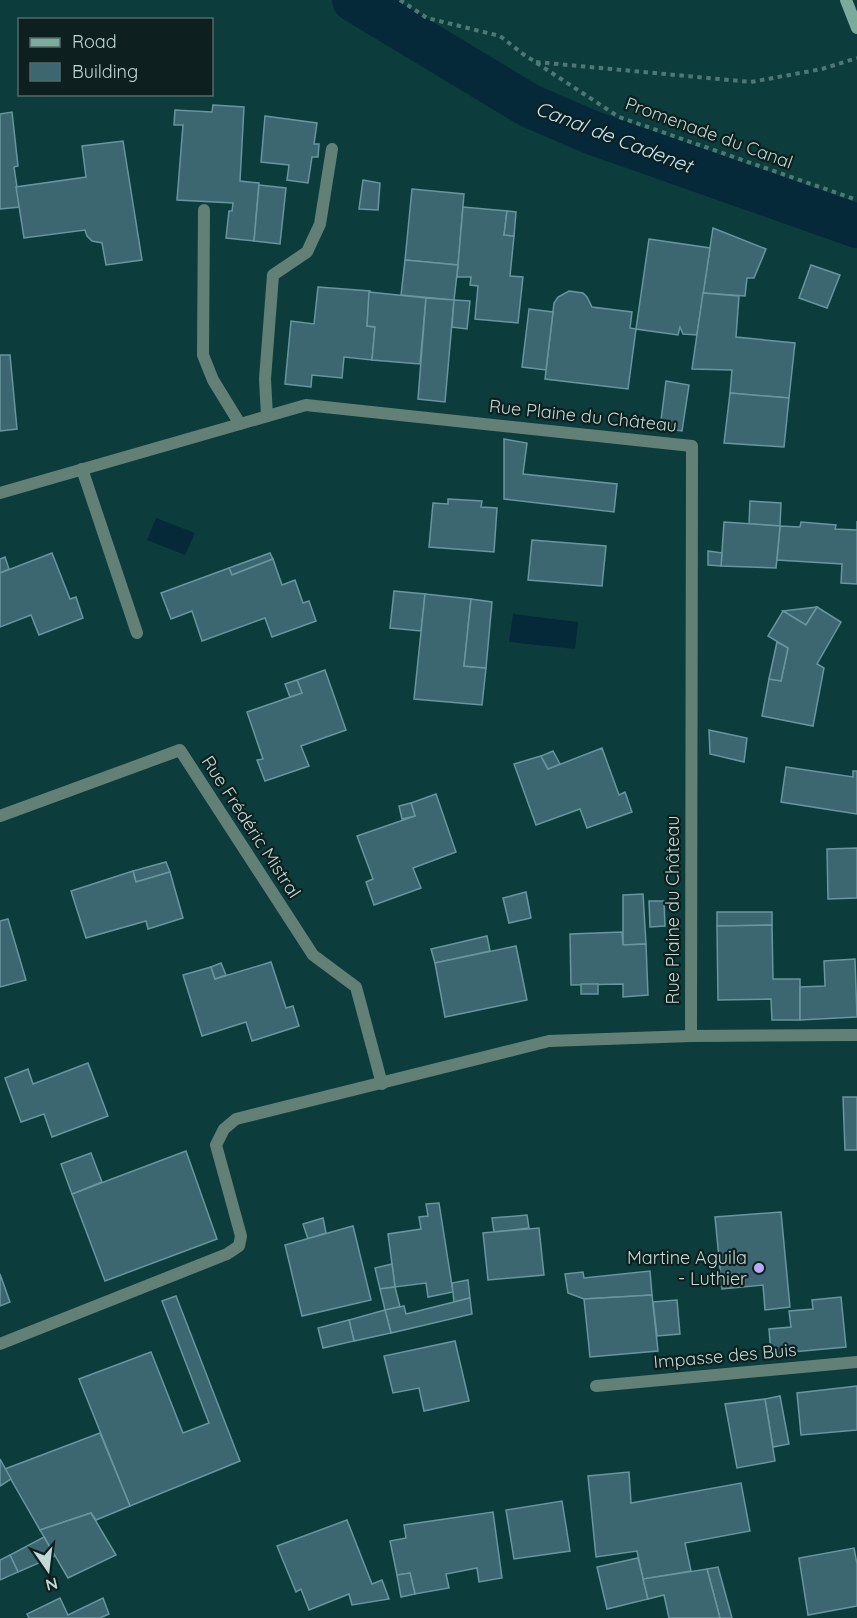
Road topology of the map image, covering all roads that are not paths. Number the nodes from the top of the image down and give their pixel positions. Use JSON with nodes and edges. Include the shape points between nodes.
{"nodes":[{"id":1,"x":846,"y":0,"type":"edge"},
{"id":2,"x":857,"y":28,"type":"edge"},
{"id":3,"x":332,"y":149,"type":"dead end"},
{"id":4,"x":204,"y":210,"type":"dead end"},
{"id":5,"x":267,"y":416,"type":"junction"},
{"id":6,"x":240,"y":424,"type":"junction"},
{"id":7,"x":82,"y":469,"type":"junction"},
{"id":8,"x":0,"y":493,"type":"edge"},
{"id":9,"x":137,"y":633,"type":"dead end"},
{"id":10,"x":0,"y":816,"type":"edge"},
{"id":11,"x":857,"y":1035,"type":"edge"},
{"id":12,"x":691,"y":1036,"type":"junction"},
{"id":13,"x":382,"y":1084,"type":"junction"},
{"id":14,"x":0,"y":1344,"type":"edge"},
{"id":15,"x":857,"y":1362,"type":"edge"},
{"id":16,"x":596,"y":1386,"type":"dead end"}],
"edges":[{"from":1,"to":2,"type":"main road"},
{"from":3,"to":5,"type":"street","via":[[320,224],[307,252],[273,275],[265,379]]},
{"from":4,"to":6,"type":"street","via":[[202,355]]},
{"from":5,"to":6,"type":"street","name":"Rue Plaine du Château"},
{"from":5,"to":12,"type":"street","name":"Rue Plaine du Château","via":[[306,405],[692,446]]},
{"from":6,"to":7,"type":"street","name":"Rue Plaine du Château"},
{"from":7,"to":8,"type":"street","name":"Rue Plaine du Château"},
{"from":7,"to":9,"type":"street"},
{"from":10,"to":13,"type":"street","name":"Rue Frédéric Mistral","via":[[180,750],[314,955],[356,987]]},
{"from":11,"to":12,"type":"street"},
{"from":12,"to":13,"type":"street","via":[[549,1041]]},
{"from":13,"to":14,"type":"street","via":[[236,1119],[224,1129],[216,1145],[241,1236],[238,1246],[227,1254]]},
{"from":15,"to":16,"type":"street","name":"Impasse des Buis"}]}
